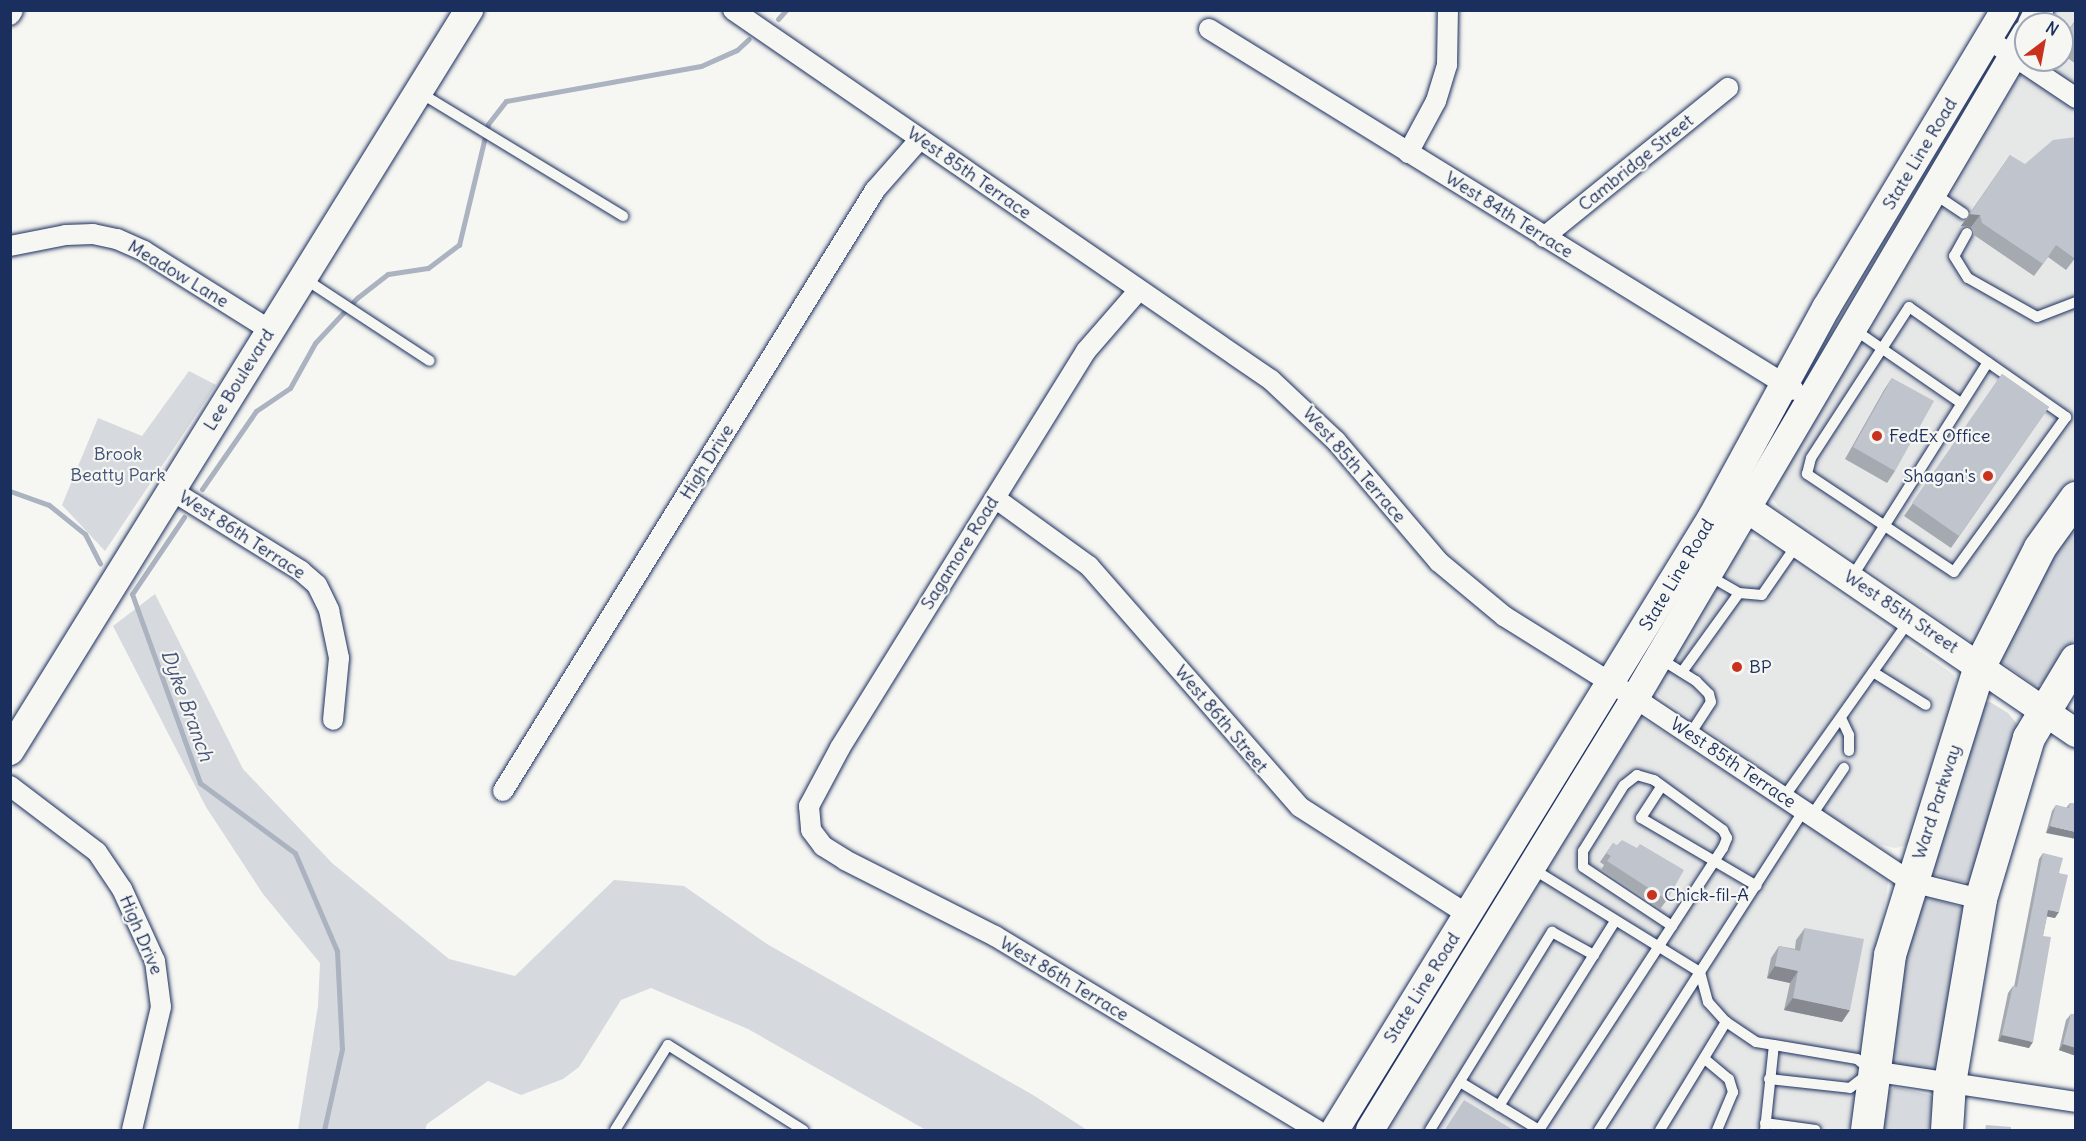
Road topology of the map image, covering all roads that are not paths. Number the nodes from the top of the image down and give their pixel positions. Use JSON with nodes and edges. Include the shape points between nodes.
{"nodes":[{"id":1,"x":13,"y":10,"type":"edge"},
{"id":2,"x":469,"y":10,"type":"edge"},
{"id":3,"x":733,"y":10,"type":"edge"},
{"id":4,"x":1448,"y":10,"type":"edge"},
{"id":5,"x":2005,"y":10,"type":"edge"},
{"id":6,"x":10,"y":15,"type":"edge"},
{"id":7,"x":1209,"y":29,"type":"dead end"},
{"id":8,"x":1988,"y":39,"type":"junction"},
{"id":9,"x":2014,"y":44,"type":"edge"},
{"id":10,"x":2014,"y":55,"type":"edge"},
{"id":11,"x":2049,"y":72,"type":"edge"},
{"id":12,"x":1728,"y":88,"type":"dead end"},
{"id":13,"x":418,"y":92,"type":"junction"},
{"id":14,"x":2076,"y":98,"type":"edge"},
{"id":15,"x":920,"y":140,"type":"junction"},
{"id":16,"x":1408,"y":153,"type":"junction"},
{"id":17,"x":1933,"y":192,"type":"junction"},
{"id":18,"x":1964,"y":214,"type":"dead end"},
{"id":19,"x":623,"y":216,"type":"dead end"},
{"id":20,"x":1967,"y":233,"type":"dead end"},
{"id":21,"x":1544,"y":237,"type":"junction"},
{"id":22,"x":10,"y":246,"type":"edge"},
{"id":23,"x":303,"y":277,"type":"junction"},
{"id":24,"x":1139,"y":290,"type":"junction"},
{"id":25,"x":2076,"y":302,"type":"edge"},
{"id":26,"x":1852,"y":328,"type":"junction"},
{"id":27,"x":270,"y":330,"type":"junction"},
{"id":28,"x":1882,"y":348,"type":"junction"},
{"id":29,"x":430,"y":361,"type":"dead end"},
{"id":30,"x":1988,"y":362,"type":"junction"},
{"id":31,"x":1785,"y":385,"type":"junction"},
{"id":32,"x":1809,"y":400,"type":"junction"},
{"id":33,"x":1961,"y":403,"type":"junction"},
{"id":34,"x":171,"y":489,"type":"junction"},
{"id":35,"x":995,"y":498,"type":"junction"},
{"id":36,"x":2076,"y":498,"type":"edge"},
{"id":37,"x":1736,"y":500,"type":"junction"},
{"id":38,"x":1882,"y":524,"type":"junction"},
{"id":39,"x":1799,"y":542,"type":"junction"},
{"id":40,"x":1708,"y":575,"type":"junction"},
{"id":41,"x":1851,"y":578,"type":"junction"},
{"id":42,"x":1738,"y":593,"type":"junction"},
{"id":43,"x":1911,"y":619,"type":"junction"},
{"id":44,"x":2076,"y":660,"type":"edge"},
{"id":45,"x":1670,"y":665,"type":"junction"},
{"id":46,"x":1980,"y":666,"type":"junction"},
{"id":47,"x":1873,"y":672,"type":"junction"},
{"id":48,"x":1624,"y":690,"type":"junction"},
{"id":49,"x":1926,"y":705,"type":"dead end"},
{"id":50,"x":2043,"y":710,"type":"junction"},
{"id":51,"x":333,"y":720,"type":"dead end"},
{"id":52,"x":1842,"y":720,"type":"junction"},
{"id":53,"x":2076,"y":733,"type":"edge"},
{"id":54,"x":1690,"y":734,"type":"junction"},
{"id":55,"x":1847,"y":748,"type":"dead end"},
{"id":56,"x":10,"y":751,"type":"edge"},
{"id":57,"x":1840,"y":770,"type":"dead end"},
{"id":58,"x":10,"y":786,"type":"edge"},
{"id":59,"x":1661,"y":787,"type":"junction"},
{"id":60,"x":502,"y":791,"type":"dead end"},
{"id":61,"x":1784,"y":797,"type":"junction"},
{"id":62,"x":1808,"y":812,"type":"junction"},
{"id":63,"x":811,"y":830,"type":"joint"},
{"id":64,"x":1714,"y":862,"type":"junction"},
{"id":65,"x":1533,"y":868,"type":"junction"},
{"id":66,"x":1911,"y":882,"type":"junction"},
{"id":67,"x":1757,"y":886,"type":"junction"},
{"id":68,"x":1981,"y":899,"type":"junction"},
{"id":69,"x":1468,"y":915,"type":"junction"},
{"id":70,"x":1615,"y":921,"type":"junction"},
{"id":71,"x":1672,"y":926,"type":"junction"},
{"id":72,"x":1658,"y":947,"type":"junction"},
{"id":73,"x":1594,"y":955,"type":"junction"},
{"id":74,"x":1700,"y":972,"type":"junction"},
{"id":75,"x":1726,"y":1022,"type":"junction"},
{"id":76,"x":1774,"y":1045,"type":"junction"},
{"id":77,"x":1706,"y":1059,"type":"junction"},
{"id":78,"x":1872,"y":1071,"type":"junction"},
{"id":79,"x":1769,"y":1079,"type":"junction"},
{"id":80,"x":1460,"y":1082,"type":"junction"},
{"id":81,"x":1950,"y":1083,"type":"junction"},
{"id":82,"x":2076,"y":1102,"type":"edge"},
{"id":83,"x":1499,"y":1106,"type":"junction"},
{"id":84,"x":1765,"y":1127,"type":"edge"},
{"id":85,"x":132,"y":1131,"type":"edge"},
{"id":86,"x":615,"y":1131,"type":"edge"},
{"id":87,"x":803,"y":1131,"type":"edge"},
{"id":88,"x":1317,"y":1131,"type":"edge"},
{"id":89,"x":1335,"y":1131,"type":"edge"},
{"id":90,"x":1370,"y":1131,"type":"edge"},
{"id":91,"x":1430,"y":1131,"type":"edge"},
{"id":92,"x":1539,"y":1131,"type":"edge"},
{"id":93,"x":1599,"y":1131,"type":"edge"},
{"id":94,"x":1660,"y":1131,"type":"edge"},
{"id":95,"x":1717,"y":1131,"type":"edge"},
{"id":96,"x":1816,"y":1131,"type":"edge"},
{"id":97,"x":1867,"y":1131,"type":"edge"},
{"id":98,"x":1947,"y":1131,"type":"edge"}],
"edges":[{"from":1,"to":6,"type":"street"},
{"from":2,"to":13,"type":"main road","name":"Lee Boulevard"},
{"from":3,"to":15,"type":"street","name":"West 85th Terrace"},
{"from":4,"to":16,"type":"street","via":[[1447,65],[1436,101]]},
{"from":5,"to":8,"type":"main road","name":"State Line Road"},
{"from":7,"to":16,"type":"street","name":"West 84th Terrace"},
{"from":8,"to":9,"type":"street"},
{"from":8,"to":31,"type":"main road","name":"State Line Road","via":[[1826,308]]},
{"from":10,"to":17,"type":"main road","name":"State Line Road"},
{"from":11,"to":14,"type":"street"},
{"from":12,"to":21,"type":"street","name":"Cambridge Street"},
{"from":13,"to":19,"type":"lane"},
{"from":13,"to":23,"type":"main road","name":"Lee Boulevard"},
{"from":15,"to":24,"type":"street","name":"West 85th Terrace"},
{"from":15,"to":60,"type":"street","name":"High Drive","via":[[875,190]]},
{"from":16,"to":21,"type":"street","name":"West 84th Terrace"},
{"from":17,"to":18,"type":"lane"},
{"from":17,"to":26,"type":"main road","name":"State Line Road"},
{"from":20,"to":25,"type":"lane","via":[[1954,256],[1968,278],[2037,317]]},
{"from":21,"to":31,"type":"street","name":"West 84th Terrace"},
{"from":22,"to":27,"type":"street","name":"Meadow Lane","via":[[66,235],[93,234],[117,239],[144,251]]},
{"from":23,"to":27,"type":"main road","name":"Lee Boulevard"},
{"from":23,"to":29,"type":"lane"},
{"from":24,"to":35,"type":"street","name":"Sagamore Road","via":[[1086,351]]},
{"from":24,"to":48,"type":"street","name":"West 85th Terrace","via":[[1300,404],[1466,588]]},
{"from":26,"to":28,"type":"lane"},
{"from":26,"to":32,"type":"main road","name":"State Line Road"},
{"from":27,"to":34,"type":"main road","name":"Lee Boulevard"},
{"from":28,"to":30,"type":"lane","via":[[1909,307]]},
{"from":28,"to":33,"type":"lane"},
{"from":28,"to":38,"type":"lane","via":[[1811,458],[1807,474]]},
{"from":30,"to":33,"type":"lane"},
{"from":30,"to":38,"type":"lane","via":[[2066,417],[1954,572]]},
{"from":31,"to":32,"type":"street","name":"West 84th Terrace"},
{"from":31,"to":37,"type":"main road","name":"State Line Road"},
{"from":32,"to":37,"type":"main road","name":"State Line Road"},
{"from":33,"to":38,"type":"lane"},
{"from":34,"to":51,"type":"street","name":"West 86th Terrace","via":[[317,585],[329,610],[339,658]]},
{"from":34,"to":56,"type":"main road","name":"Lee Boulevard"},
{"from":35,"to":63,"type":"street","name":"Sagamore Road","via":[[816,790],[809,806]]},
{"from":35,"to":69,"type":"street","name":"West 86th Street","via":[[1089,566],[1300,807]]},
{"from":36,"to":46,"type":"main road","name":"Ward Parkway","via":[[2040,548]]},
{"from":37,"to":39,"type":"main road","name":"West 85th Street"},
{"from":37,"to":40,"type":"main road","name":"State Line Road"},
{"from":37,"to":48,"type":"main road","name":"State Line Road"},
{"from":38,"to":41,"type":"lane"},
{"from":39,"to":41,"type":"main road","name":"West 85th Street"},
{"from":39,"to":42,"type":"lane","via":[[1762,595]]},
{"from":40,"to":42,"type":"lane"},
{"from":40,"to":45,"type":"main road","name":"State Line Road"},
{"from":41,"to":43,"type":"main road","name":"West 85th Street"},
{"from":42,"to":45,"type":"lane"},
{"from":43,"to":46,"type":"main road","name":"West 85th Street"},
{"from":43,"to":47,"type":"lane"},
{"from":44,"to":50,"type":"main road"},
{"from":45,"to":48,"type":"main road","name":"State Line Road"},
{"from":45,"to":54,"type":"lane","via":[[1709,694],[1711,702]]},
{"from":46,"to":50,"type":"main road","name":"West 85th Street"},
{"from":46,"to":66,"type":"main road","name":"Ward Parkway"},
{"from":47,"to":49,"type":"lane"},
{"from":47,"to":52,"type":"lane"},
{"from":48,"to":54,"type":"street","name":"West 85th Terrace"},
{"from":48,"to":65,"type":"main road","name":"State Line Road"},
{"from":48,"to":69,"type":"main road","name":"State Line Road"},
{"from":50,"to":53,"type":"main road","name":"West 85th Street"},
{"from":50,"to":68,"type":"main road","via":[[2029,738]]},
{"from":52,"to":55,"type":"lane","via":[[1849,735]]},
{"from":52,"to":61,"type":"lane"},
{"from":54,"to":61,"type":"street","name":"West 85th Terrace"},
{"from":57,"to":62,"type":"lane"},
{"from":58,"to":85,"type":"street","name":"High Drive","via":[[79,837],[107,865],[155,961],[161,1006]]},
{"from":59,"to":64,"type":"lane","via":[[1723,830],[1726,838]]},
{"from":59,"to":64,"type":"lane","via":[[1641,818]]},
{"from":59,"to":71,"type":"lane","via":[[1645,776],[1629,780],[1582,859],[1590,874]]},
{"from":61,"to":62,"type":"street","name":"West 85th Terrace"},
{"from":62,"to":66,"type":"street","name":"West 85th Terrace"},
{"from":62,"to":67,"type":"lane"},
{"from":63,"to":88,"type":"street","name":"West 86th Terrace","via":[[823,846],[838,855],[995,936]]},
{"from":64,"to":67,"type":"lane"},
{"from":64,"to":71,"type":"lane"},
{"from":65,"to":70,"type":"lane"},
{"from":65,"to":90,"type":"main road","name":"State Line Road"},
{"from":66,"to":68,"type":"street"},
{"from":66,"to":78,"type":"main road","name":"Ward Parkway","via":[[1890,955]]},
{"from":67,"to":74,"type":"lane"},
{"from":68,"to":81,"type":"main road"},
{"from":69,"to":89,"type":"main road","name":"State Line Road"},
{"from":70,"to":72,"type":"lane"},
{"from":70,"to":73,"type":"lane"},
{"from":71,"to":72,"type":"lane"},
{"from":72,"to":74,"type":"lane"},
{"from":72,"to":92,"type":"lane"},
{"from":73,"to":80,"type":"lane","via":[[1552,932]]},
{"from":73,"to":83,"type":"lane"},
{"from":74,"to":75,"type":"lane","via":[[1708,1002]]},
{"from":74,"to":93,"type":"lane"},
{"from":75,"to":76,"type":"lane","via":[[1756,1042]]},
{"from":75,"to":77,"type":"lane"},
{"from":76,"to":78,"type":"lane","via":[[1857,1059]]},
{"from":76,"to":79,"type":"lane"},
{"from":77,"to":94,"type":"lane"},
{"from":77,"to":95,"type":"lane","via":[[1729,1079],[1733,1092]]},
{"from":78,"to":79,"type":"lane","via":[[1850,1088]]},
{"from":78,"to":81,"type":"street"},
{"from":78,"to":97,"type":"main road","name":"Ward Parkway"},
{"from":79,"to":84,"type":"lane"},
{"from":80,"to":83,"type":"lane"},
{"from":80,"to":91,"type":"lane"},
{"from":81,"to":82,"type":"street"},
{"from":81,"to":98,"type":"main road"},
{"from":83,"to":92,"type":"lane"},
{"from":84,"to":96,"type":"lane"},
{"from":86,"to":87,"type":"lane","via":[[668,1045]]}]}
